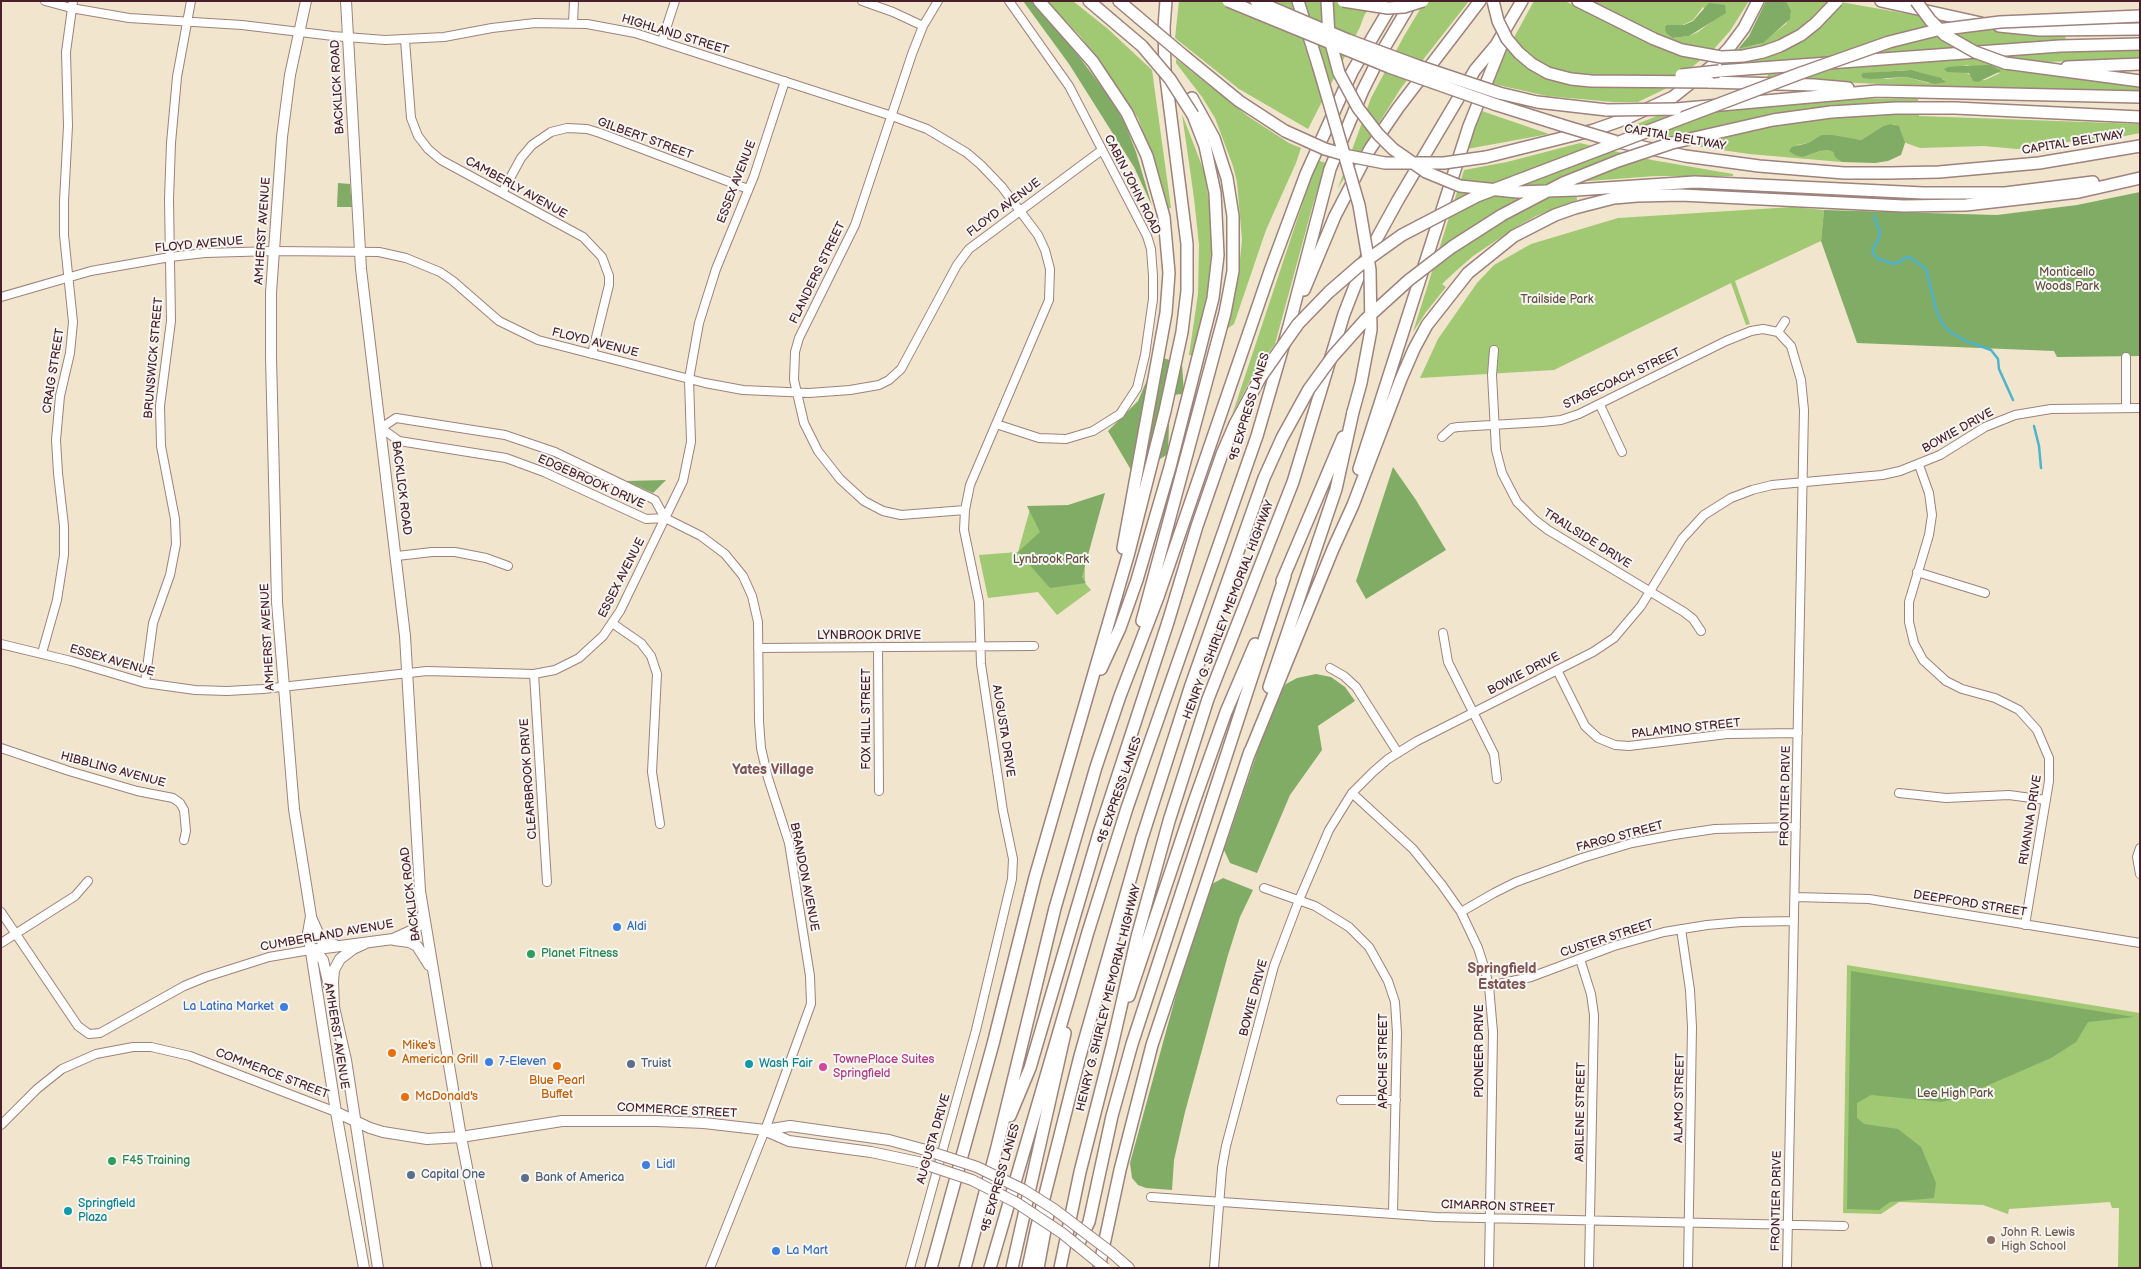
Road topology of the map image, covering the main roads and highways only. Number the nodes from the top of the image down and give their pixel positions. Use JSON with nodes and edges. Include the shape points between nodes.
{"nodes":[{"id":1,"x":306,"y":1,"type":"edge"},
{"id":2,"x":346,"y":1,"type":"edge"},
{"id":3,"x":1039,"y":1,"type":"edge"},
{"id":4,"x":1089,"y":1,"type":"edge"},
{"id":5,"x":1119,"y":1,"type":"edge"},
{"id":6,"x":1166,"y":1,"type":"edge"},
{"id":7,"x":1228,"y":1,"type":"edge"},
{"id":8,"x":1256,"y":1,"type":"edge"},
{"id":9,"x":1298,"y":1,"type":"edge"},
{"id":10,"x":1327,"y":1,"type":"edge"},
{"id":11,"x":1343,"y":1,"type":"edge"},
{"id":12,"x":1394,"y":1,"type":"edge"},
{"id":13,"x":1412,"y":1,"type":"edge"},
{"id":14,"x":1423,"y":1,"type":"edge"},
{"id":15,"x":1480,"y":1,"type":"edge"},
{"id":16,"x":1493,"y":1,"type":"edge"},
{"id":17,"x":1578,"y":1,"type":"edge"},
{"id":18,"x":1837,"y":1,"type":"edge"},
{"id":19,"x":1881,"y":1,"type":"edge"},
{"id":20,"x":1916,"y":1,"type":"edge"},
{"id":21,"x":1522,"y":3,"type":"edge"},
{"id":22,"x":1758,"y":3,"type":"edge"},
{"id":23,"x":2140,"y":16,"type":"edge"},
{"id":24,"x":2140,"y":29,"type":"edge"},
{"id":25,"x":2140,"y":44,"type":"edge"},
{"id":26,"x":1142,"y":46,"type":"junction"},
{"id":27,"x":2005,"y":63,"type":"junction"},
{"id":28,"x":2140,"y":64,"type":"edge"},
{"id":29,"x":2140,"y":81,"type":"edge"},
{"id":30,"x":1612,"y":82,"type":"junction"},
{"id":31,"x":1877,"y":91,"type":"junction"},
{"id":32,"x":2140,"y":97,"type":"edge"},
{"id":33,"x":1497,"y":98,"type":"junction"},
{"id":34,"x":2140,"y":117,"type":"edge"},
{"id":35,"x":2140,"y":146,"type":"edge"},
{"id":36,"x":2140,"y":174,"type":"edge"},
{"id":37,"x":2140,"y":178,"type":"edge"},
{"id":38,"x":1289,"y":326,"type":"junction"},
{"id":39,"x":1353,"y":412,"type":"junction"},
{"id":40,"x":1332,"y":549,"type":"junction"},
{"id":41,"x":1285,"y":576,"type":"junction"},
{"id":42,"x":1105,"y":633,"type":"junction"},
{"id":43,"x":1120,"y":696,"type":"junction"},
{"id":44,"x":1088,"y":697,"type":"junction"},
{"id":45,"x":1248,"y":757,"type":"junction"},
{"id":46,"x":423,"y":910,"type":"junction"},
{"id":47,"x":311,"y":916,"type":"junction"},
{"id":48,"x":1088,"y":932,"type":"junction"},
{"id":49,"x":392,"y":940,"type":"junction"},
{"id":50,"x":364,"y":944,"type":"junction"},
{"id":51,"x":341,"y":946,"type":"junction"},
{"id":52,"x":310,"y":950,"type":"junction"},
{"id":53,"x":434,"y":977,"type":"junction"},
{"id":54,"x":334,"y":1007,"type":"junction"},
{"id":55,"x":1112,"y":1046,"type":"junction"},
{"id":56,"x":336,"y":1112,"type":"junction"},
{"id":57,"x":355,"y":1121,"type":"junction"},
{"id":58,"x":765,"y":1130,"type":"junction"},
{"id":59,"x":1061,"y":1131,"type":"junction"},
{"id":60,"x":461,"y":1136,"type":"junction"},
{"id":61,"x":997,"y":1148,"type":"junction"},
{"id":62,"x":1086,"y":1232,"type":"junction"},
{"id":63,"x":1078,"y":1246,"type":"junction"},
{"id":64,"x":364,"y":1268,"type":"edge"},
{"id":65,"x":378,"y":1268,"type":"edge"},
{"id":66,"x":487,"y":1268,"type":"edge"},
{"id":67,"x":931,"y":1268,"type":"edge"},
{"id":68,"x":965,"y":1268,"type":"edge"},
{"id":69,"x":990,"y":1268,"type":"edge"},
{"id":70,"x":1011,"y":1268,"type":"edge"},
{"id":71,"x":1028,"y":1268,"type":"edge"},
{"id":72,"x":1038,"y":1268,"type":"edge"},
{"id":73,"x":1060,"y":1268,"type":"edge"},
{"id":74,"x":1100,"y":1268,"type":"edge"},
{"id":75,"x":1105,"y":1268,"type":"edge"},
{"id":76,"x":1129,"y":1268,"type":"edge"}],
"edges":[{"from":1,"to":47,"type":"main road","name":"AMHERST AVENUE","via":[[290,75],[282,137],[271,311],[277,602],[294,809]]},
{"from":2,"to":46,"type":"main road","name":"BACKLICK ROAD","via":[[360,251],[397,556]]},
{"from":3,"to":42,"type":"highway","via":[[1093,62],[1127,113],[1153,175],[1166,236],[1168,289],[1163,337]]},
{"from":4,"to":26,"type":"highway"},
{"from":5,"to":22,"type":"highway","bridge":true,"via":[[1239,101],[1285,131],[1324,149],[1349,156],[1384,163],[1444,164],[1594,130],[1625,120],[1673,97],[1729,48]]},
{"from":6,"to":42,"type":"highway","via":[[1163,47],[1185,222],[1187,292],[1165,411]]},
{"from":7,"to":33,"type":"highway","name":"CAPITAL BELTWAY","bridge":true,"via":[[1389,67]]},
{"from":8,"to":33,"type":"highway","bridge":true},
{"from":9,"to":39,"type":"highway","bridge":true,"via":[[1348,164],[1366,237],[1371,284],[1370,330]]},
{"from":10,"to":36,"type":"highway","bridge":true,"via":[[1329,36],[1339,73],[1366,119],[1393,149],[1426,172],[1460,186],[1517,192],[1695,182],[1923,193],[2005,193]]},
{"from":11,"to":14,"type":"highway","bridge":true,"via":[[1388,8]]},
{"from":12,"to":43,"type":"highway","via":[[1352,72],[1306,174],[1158,597]]},
{"from":13,"to":38,"type":"highway","via":[[1363,90],[1330,169]]},
{"from":15,"to":38,"type":"highway","via":[[1370,149],[1335,216]]},
{"from":16,"to":30,"type":"highway","bridge":true,"via":[[1507,39],[1532,64],[1548,73],[1571,79]]},
{"from":17,"to":18,"type":"highway","bridge":true,"via":[[1654,39],[1702,55],[1721,57],[1757,53],[1780,46],[1816,24]]},
{"from":19,"to":24,"type":"highway","via":[[1966,21],[2040,30]]},
{"from":20,"to":27,"type":"highway","bridge":true,"via":[[1945,35]]},
{"from":21,"to":40,"type":"highway","via":[[1469,126]]},
{"from":21,"to":55,"type":"highway","name":"HENRY G. SHIRLEY MEMORIAL HIGHWAY","via":[[1496,45],[1475,70],[1365,260],[1355,284],[1293,482],[1236,626],[1181,781],[1139,927]]},
{"from":23,"to":61,"type":"highway","bridge":true,"via":[[2000,22],[1937,30],[1889,42],[1477,196],[1402,235],[1328,292],[1298,324],[1260,378],[1222,454],[1099,833],[1030,1068]]},
{"from":25,"to":30,"type":"highway","bridge":true,"via":[[2060,46]]},
{"from":26,"to":43,"type":"highway","bridge":true,"via":[[1167,68],[1192,98],[1210,130],[1227,178],[1233,216],[1233,271],[1221,330]]},
{"from":26,"to":44,"type":"highway","bridge":true,"via":[[1170,79],[1192,115],[1205,146],[1215,193],[1218,255],[1213,298],[1137,580],[1116,638]]},
{"from":27,"to":28,"type":"highway","via":[[2046,67]]},
{"from":27,"to":29,"type":"highway"},
{"from":30,"to":31,"type":"highway","bridge":true,"via":[[1814,85]]},
{"from":31,"to":32,"type":"highway"},
{"from":31,"to":33,"type":"highway","bridge":true,"via":[[1676,109],[1606,110]]},
{"from":33,"to":35,"type":"highway","name":"CAPITAL BELTWAY","bridge":true,"via":[[1561,126],[1614,141],[1685,156],[1825,171],[1939,172],[2038,163]]},
{"from":34,"to":59,"type":"highway","bridge":true,"via":[[1920,108],[1831,112],[1773,120],[1686,140],[1618,161],[1563,183],[1502,216],[1429,264],[1386,300],[1348,338],[1295,413],[1250,515],[1142,838]]},
{"from":37,"to":40,"type":"highway","via":[[2079,192],[1966,204],[1904,206],[1658,195],[1614,198],[1555,215],[1514,236],[1483,259],[1455,288],[1427,325],[1401,379],[1353,505]]},
{"from":38,"to":48,"type":"highway","name":"95 EXPRESS LANES","via":[[1257,436],[1127,808]]},
{"from":39,"to":41,"type":"highway"},
{"from":39,"to":45,"type":"highway","via":[[1336,489]]},
{"from":40,"to":45,"type":"highway"},
{"from":41,"to":55,"type":"highway","via":[[1226,712]]},
{"from":41,"to":62,"type":"highway","via":[[1132,1044]]},
{"from":42,"to":44,"type":"highway"},
{"from":43,"to":61,"type":"highway","via":[[1066,866]]},
{"from":44,"to":67,"type":"highway","via":[[1035,876]]},
{"from":45,"to":74,"type":"highway","via":[[1152,1045],[1120,1170]]},
{"from":46,"to":49,"type":"main road","name":"CUMBERLAND AVENUE","via":[[415,929]]},
{"from":46,"to":53,"type":"main road","name":"BACKLICK ROAD"},
{"from":47,"to":51,"type":"main road","via":[[321,940]]},
{"from":47,"to":52,"type":"main road","name":"AMHERST AVENUE"},
{"from":48,"to":69,"type":"highway","name":"95 EXPRESS LANES"},
{"from":48,"to":70,"type":"highway"},
{"from":49,"to":50,"type":"main road","name":"CUMBERLAND AVENUE"},
{"from":49,"to":53,"type":"main road","name":"BACKLICK ROAD","via":[[417,946]]},
{"from":50,"to":51,"type":"main road","name":"CUMBERLAND AVENUE"},
{"from":50,"to":54,"type":"main road","name":"AMHERST AVENUE","via":[[346,953],[336,964]]},
{"from":51,"to":52,"type":"main road","name":"CUMBERLAND AVENUE"},
{"from":52,"to":54,"type":"main road","via":[[323,960]]},
{"from":52,"to":56,"type":"main road","name":"AMHERST AVENUE"},
{"from":53,"to":60,"type":"main road","name":"BACKLICK ROAD"},
{"from":54,"to":57,"type":"main road","name":"AMHERST AVENUE"},
{"from":55,"to":73,"type":"highway","name":"HENRY G. SHIRLEY MEMORIAL HIGHWAY"},
{"from":56,"to":57,"type":"main road","name":"COMMERCE STREET"},
{"from":56,"to":64,"type":"main road","name":"AMHERST AVENUE"},
{"from":57,"to":60,"type":"main road","name":"COMMERCE STREET","via":[[409,1137],[443,1139]]},
{"from":57,"to":65,"type":"main road","name":"AMHERST AVENUE"},
{"from":58,"to":60,"type":"main road","name":"COMMERCE STREET","via":[[704,1123],[585,1120]]},
{"from":58,"to":62,"type":"main road","name":"COMMERCE STREET","bridge":true,"via":[[790,1126],[889,1140],[963,1162],[993,1174],[1038,1199]]},
{"from":58,"to":63,"type":"main road","name":"COMMERCE STREET","bridge":true,"via":[[789,1141],[870,1152],[958,1175],[1002,1195],[1046,1221]]},
{"from":59,"to":71,"type":"highway"},
{"from":59,"to":72,"type":"highway"},
{"from":60,"to":66,"type":"main road","name":"BACKLICK ROAD"},
{"from":61,"to":68,"type":"highway"},
{"from":62,"to":63,"type":"highway","bridge":true},
{"from":62,"to":76,"type":"main road","name":"COMMERCE STREET","bridge":true},
{"from":63,"to":75,"type":"main road","name":"COMMERCE STREET","bridge":true}]}
